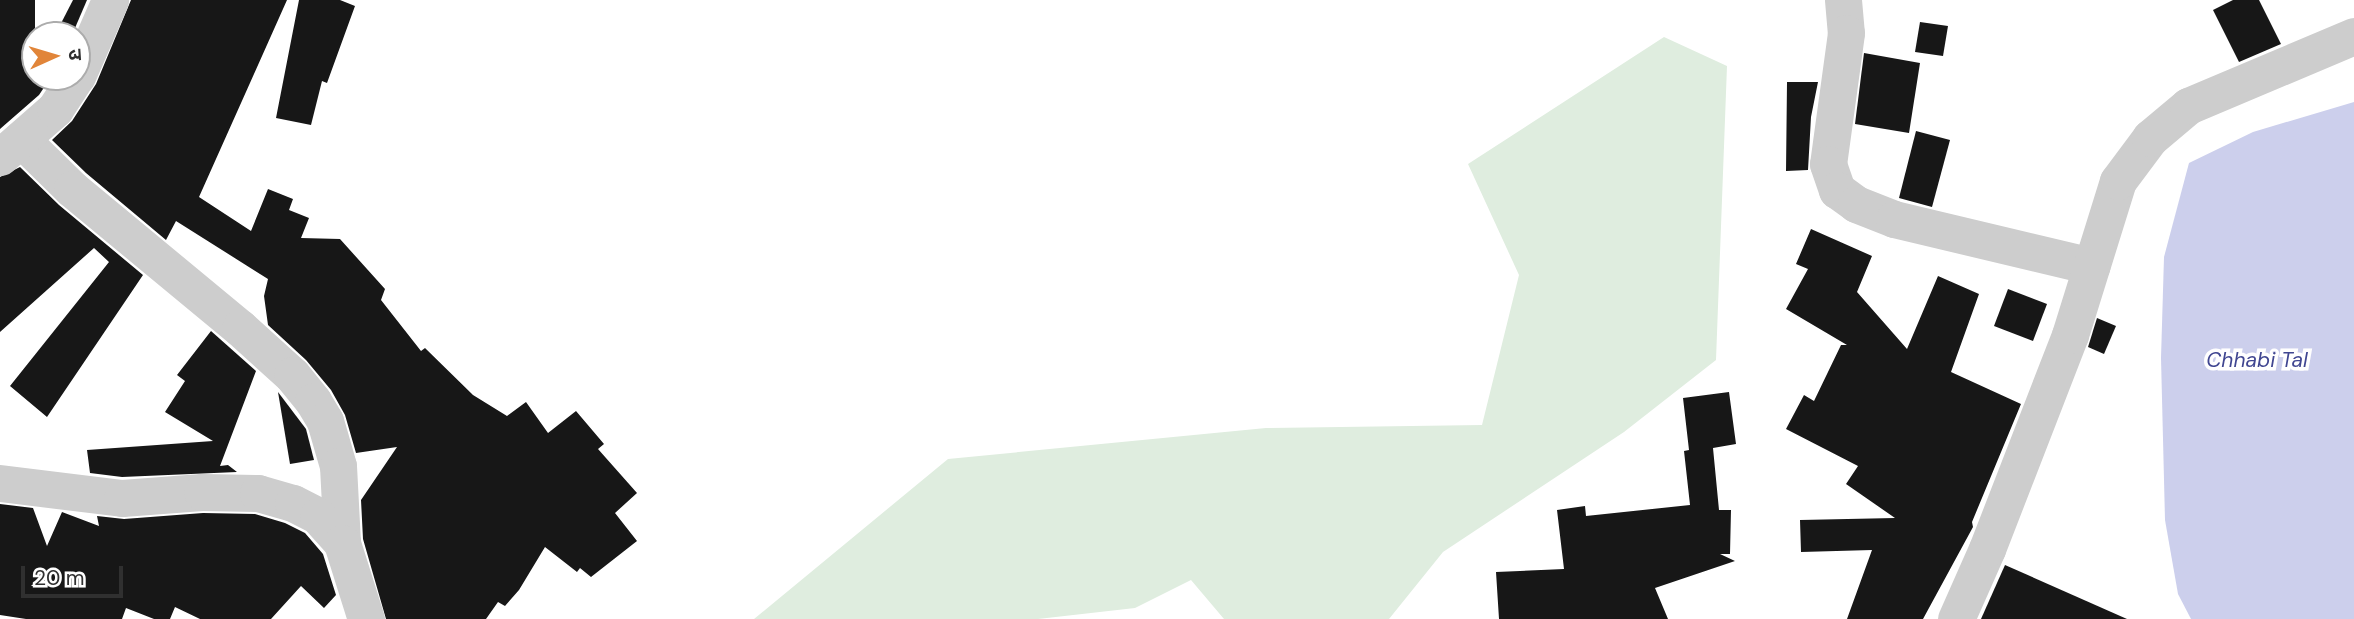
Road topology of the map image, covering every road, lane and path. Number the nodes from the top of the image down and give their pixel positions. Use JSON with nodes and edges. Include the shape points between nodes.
{"nodes":[{"id":1,"x":110,"y":0,"type":"edge"},
{"id":2,"x":1843,"y":0,"type":"edge"},
{"id":3,"x":2354,"y":36,"type":"edge"},
{"id":4,"x":91,"y":44,"type":"edge"},
{"id":5,"x":67,"y":91,"type":"edge"},
{"id":6,"x":11,"y":148,"type":"edge"},
{"id":7,"x":2091,"y":266,"type":"junction"},
{"id":8,"x":0,"y":483,"type":"edge"},
{"id":9,"x":342,"y":543,"type":"junction"},
{"id":10,"x":366,"y":619,"type":"edge"},
{"id":11,"x":1956,"y":619,"type":"edge"}],
"edges":[{"from":1,"to":4,"type":"street"},
{"from":2,"to":7,"type":"street","via":[[1846,33],[1828,164],[1837,190],[1856,204],[1894,219]]},
{"from":3,"to":7,"type":"street","via":[[2188,106],[2150,138],[2118,181]]},
{"from":5,"to":6,"type":"street","via":[[55,109]]},
{"from":6,"to":9,"type":"street","via":[[72,189],[292,375],[313,401],[332,441],[338,466]]},
{"from":7,"to":11,"type":"street","via":[[2070,335]]},
{"from":8,"to":9,"type":"street","via":[[122,498],[258,493],[318,516]]},
{"from":9,"to":10,"type":"street"}]}
